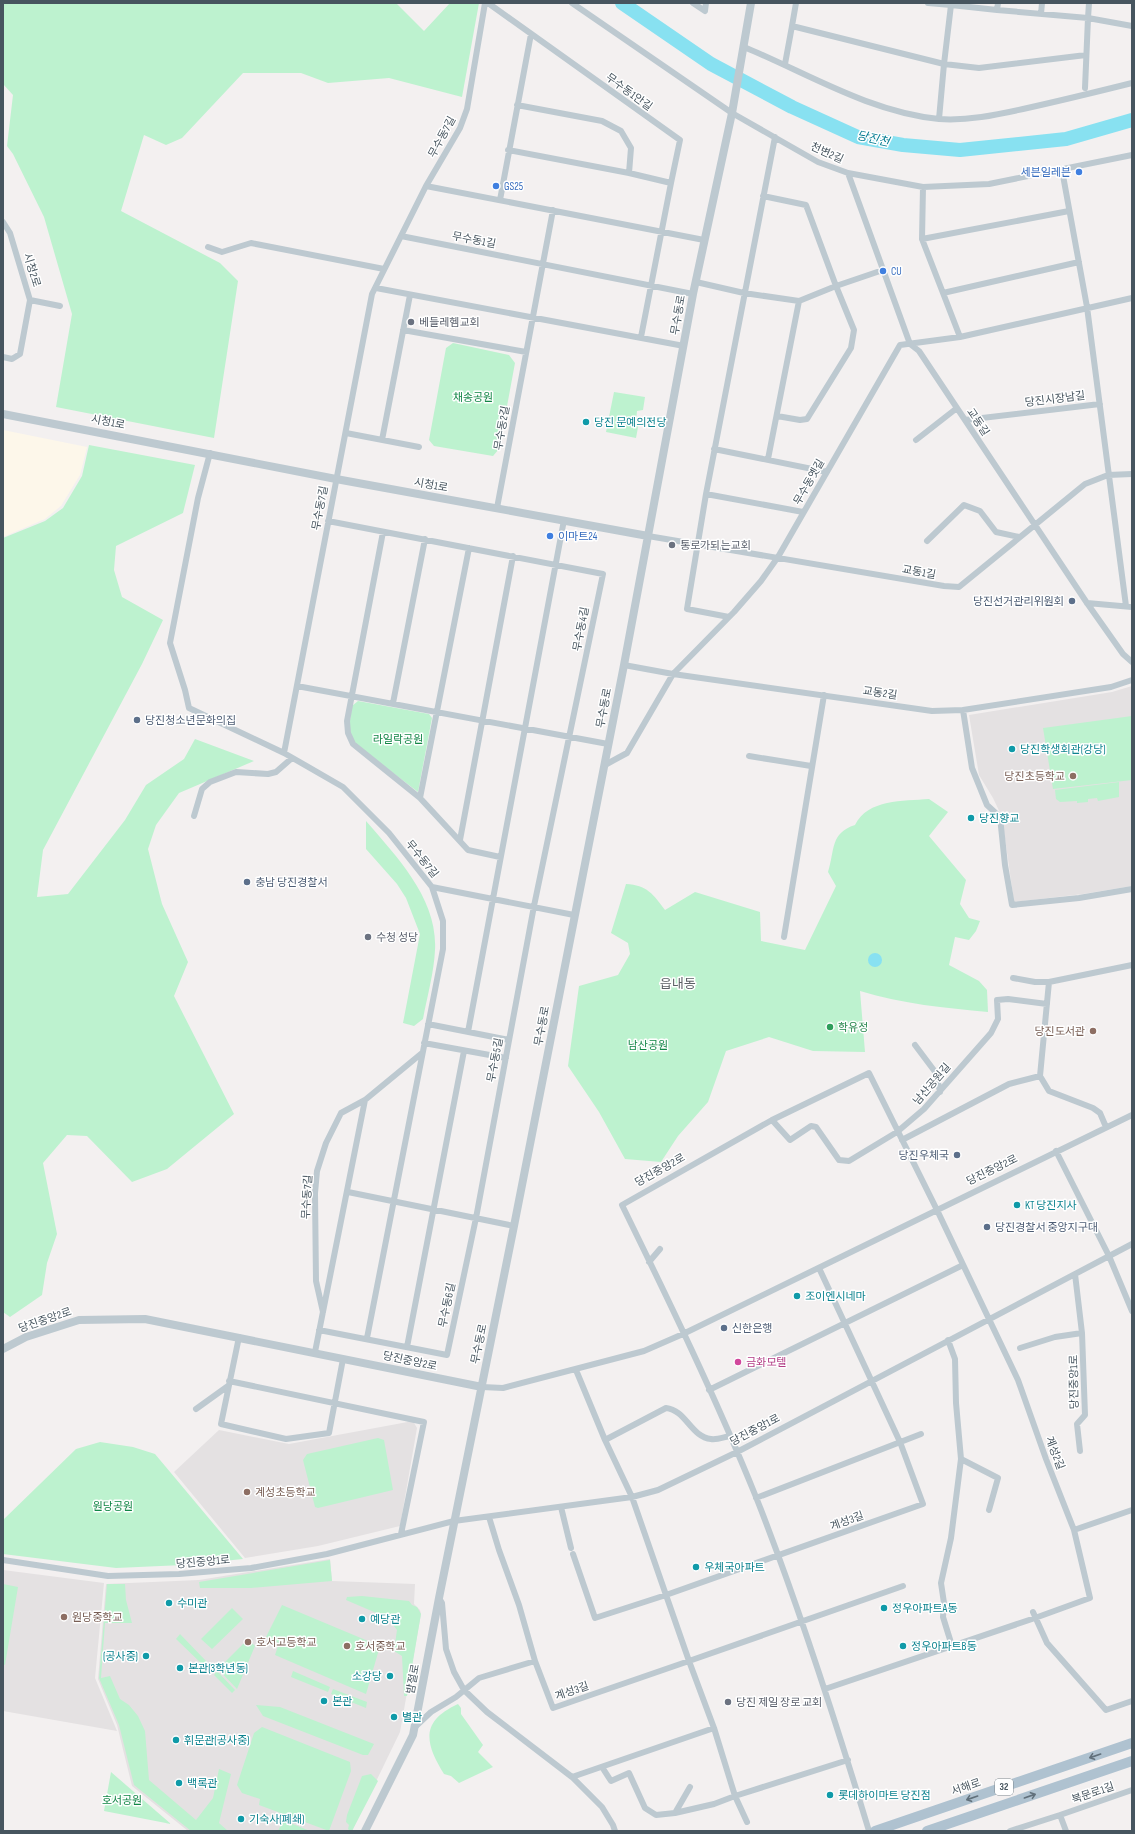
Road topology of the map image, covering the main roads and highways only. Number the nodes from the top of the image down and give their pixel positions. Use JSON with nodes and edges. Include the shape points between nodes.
{"nodes":[{"id":1,"x":1132,"y":1743,"type":"edge"},
{"id":2,"x":1132,"y":1762,"type":"edge"},
{"id":3,"x":875,"y":1831,"type":"edge"},
{"id":4,"x":927,"y":1831,"type":"edge"}],
"edges":[{"from":1,"to":3,"type":"main road","name":"서해로","number":"32","one_way":true},
{"from":4,"to":2,"type":"main road","one_way":true}]}
